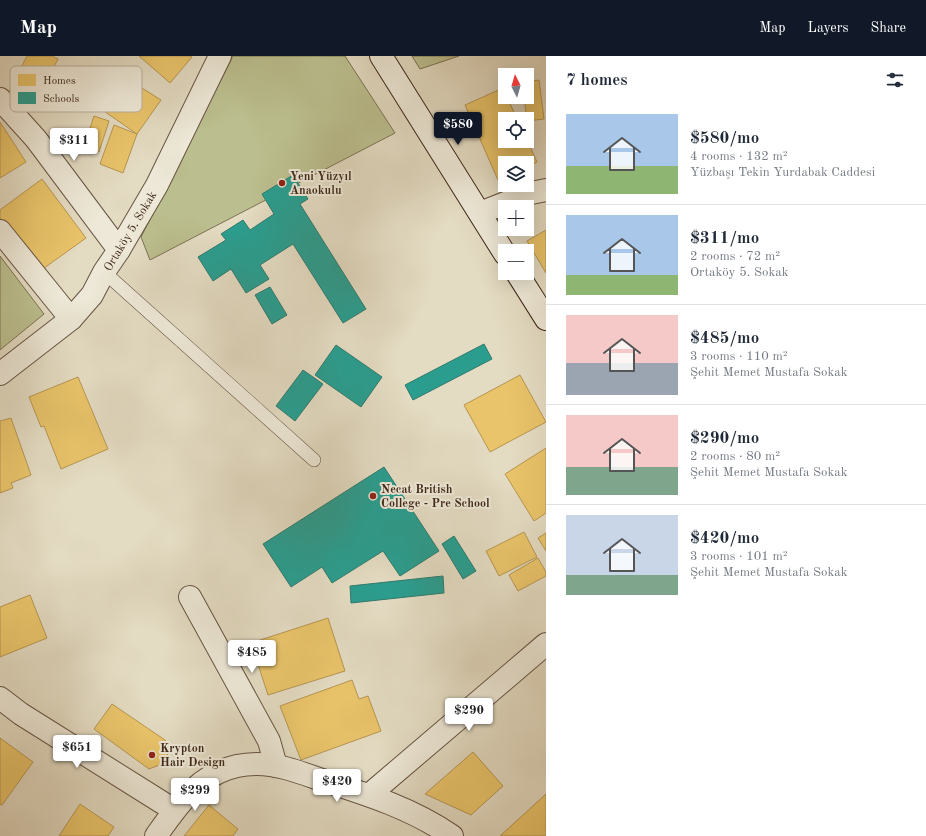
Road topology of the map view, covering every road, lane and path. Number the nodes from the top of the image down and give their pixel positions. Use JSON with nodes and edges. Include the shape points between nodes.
{"nodes":[{"id":1,"x":220,"y":56,"type":"edge"},
{"id":2,"x":381,"y":56,"type":"edge"},
{"id":3,"x":0,"y":99,"type":"edge"},
{"id":4,"x":10,"y":110,"type":"edge"},
{"id":5,"x":12,"y":112,"type":"edge"},
{"id":6,"x":546,"y":190,"type":"edge"},
{"id":7,"x":480,"y":213,"type":"junction"},
{"id":8,"x":0,"y":231,"type":"edge"},
{"id":9,"x":499,"y":244,"type":"edge"},
{"id":10,"x":119,"y":250,"type":"junction"},
{"id":11,"x":104,"y":272,"type":"junction"},
{"id":12,"x":521,"y":280,"type":"edge"},
{"id":13,"x":71,"y":319,"type":"junction"},
{"id":14,"x":546,"y":320,"type":"edge"},
{"id":15,"x":0,"y":374,"type":"edge"},
{"id":16,"x":314,"y":460,"type":"dead end"},
{"id":17,"x":190,"y":597,"type":"dead end"},
{"id":18,"x":546,"y":644,"type":"edge"},
{"id":19,"x":0,"y":698,"type":"edge"},
{"id":20,"x":276,"y":766,"type":"junction"},
{"id":21,"x":369,"y":795,"type":"junction"},
{"id":22,"x":174,"y":810,"type":"junction"},
{"id":23,"x":156,"y":836,"type":"edge"},
{"id":24,"x":452,"y":836,"type":"edge"}],
"edges":[{"from":1,"to":10,"type":"street","name":"Ortaköy 5. Sokak","via":[[157,186]]},
{"from":2,"to":7,"type":"street"},
{"from":3,"to":4,"type":"street"},
{"from":5,"to":10,"type":"street","via":[[36,139]]},
{"from":6,"to":7,"type":"street"},
{"from":7,"to":9,"type":"street"},
{"from":8,"to":13,"type":"street"},
{"from":10,"to":11,"type":"street","name":"Ortaköy 5. Sokak"},
{"from":11,"to":13,"type":"street","name":"Ortaköy 5. Sokak","via":[[92,295]]},
{"from":11,"to":16,"type":"lane"},
{"from":12,"to":14,"type":"street"},
{"from":13,"to":15,"type":"street","name":"Ortaköy 5. Sokak"},
{"from":17,"to":20,"type":"street","via":[[269,741]]},
{"from":18,"to":21,"type":"street"},
{"from":19,"to":22,"type":"street","via":[[21,714]]},
{"from":20,"to":21,"type":"street"},
{"from":20,"to":22,"type":"street","via":[[244,765],[220,772],[207,778]]},
{"from":21,"to":24,"type":"street","via":[[414,813]]},
{"from":22,"to":23,"type":"street"}]}
